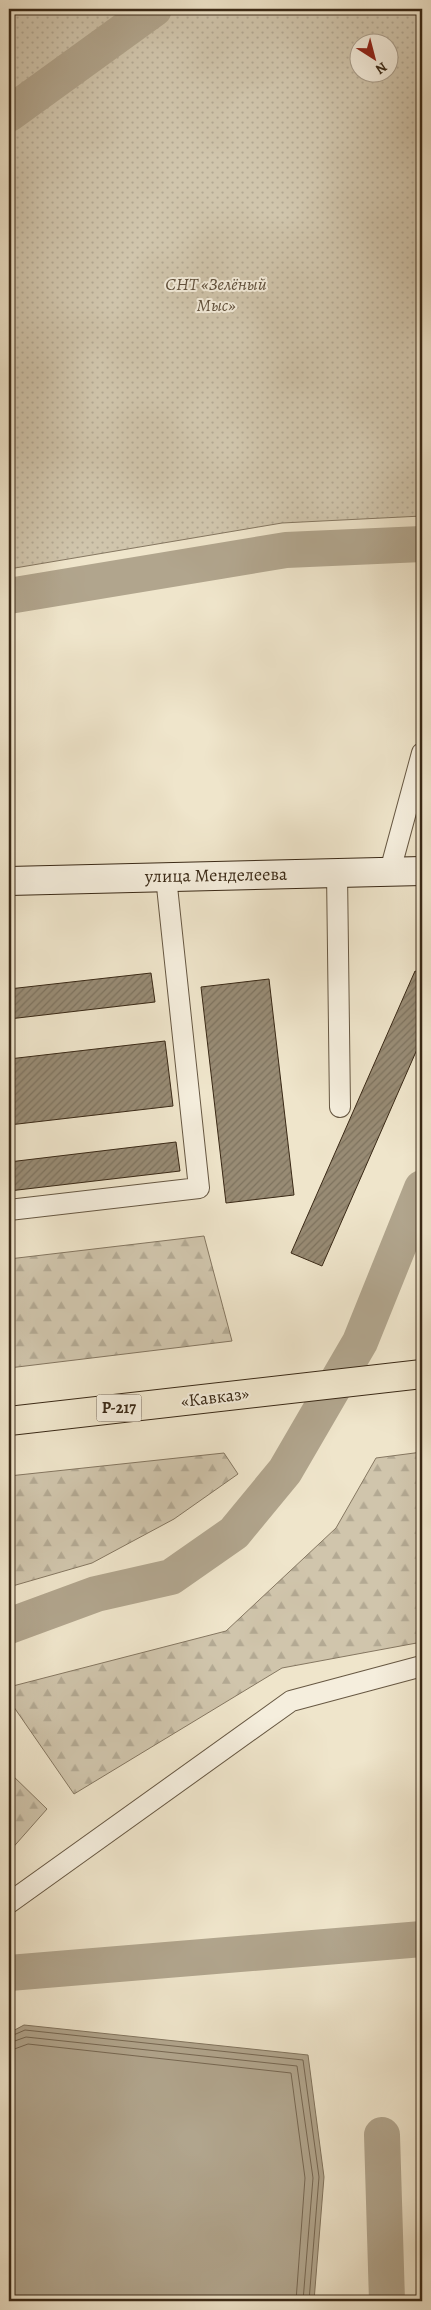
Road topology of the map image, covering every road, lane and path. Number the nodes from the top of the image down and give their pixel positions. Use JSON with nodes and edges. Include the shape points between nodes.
{"nodes":[{"id":1,"x":422,"y":753,"type":"edge"},
{"id":2,"x":404,"y":871,"type":"edge"},
{"id":3,"x":337,"y":872,"type":"junction"},
{"id":4,"x":166,"y":877,"type":"junction"},
{"id":5,"x":9,"y":880,"type":"edge"},
{"id":6,"x":340,"y":1107,"type":"dead end"},
{"id":7,"x":9,"y":1210,"type":"edge"},
{"id":8,"x":422,"y":1374,"type":"edge"},
{"id":9,"x":9,"y":1422,"type":"edge"},
{"id":10,"x":422,"y":1666,"type":"edge"},
{"id":11,"x":9,"y":1903,"type":"edge"}],
"edges":[{"from":1,"to":2,"type":"lane"},
{"from":2,"to":3,"type":"main road","name":"улица Менделеева"},
{"from":3,"to":4,"type":"main road","name":"улица Менделеева"},
{"from":3,"to":6,"type":"lane"},
{"from":4,"to":5,"type":"main road","name":"улица Менделеева"},
{"from":4,"to":7,"type":"lane","via":[[199,1188]]},
{"from":8,"to":9,"type":"highway","name":"«Кавказ»","number":"Р-217"},
{"from":10,"to":11,"type":"lane","via":[[291,1701]]}]}
